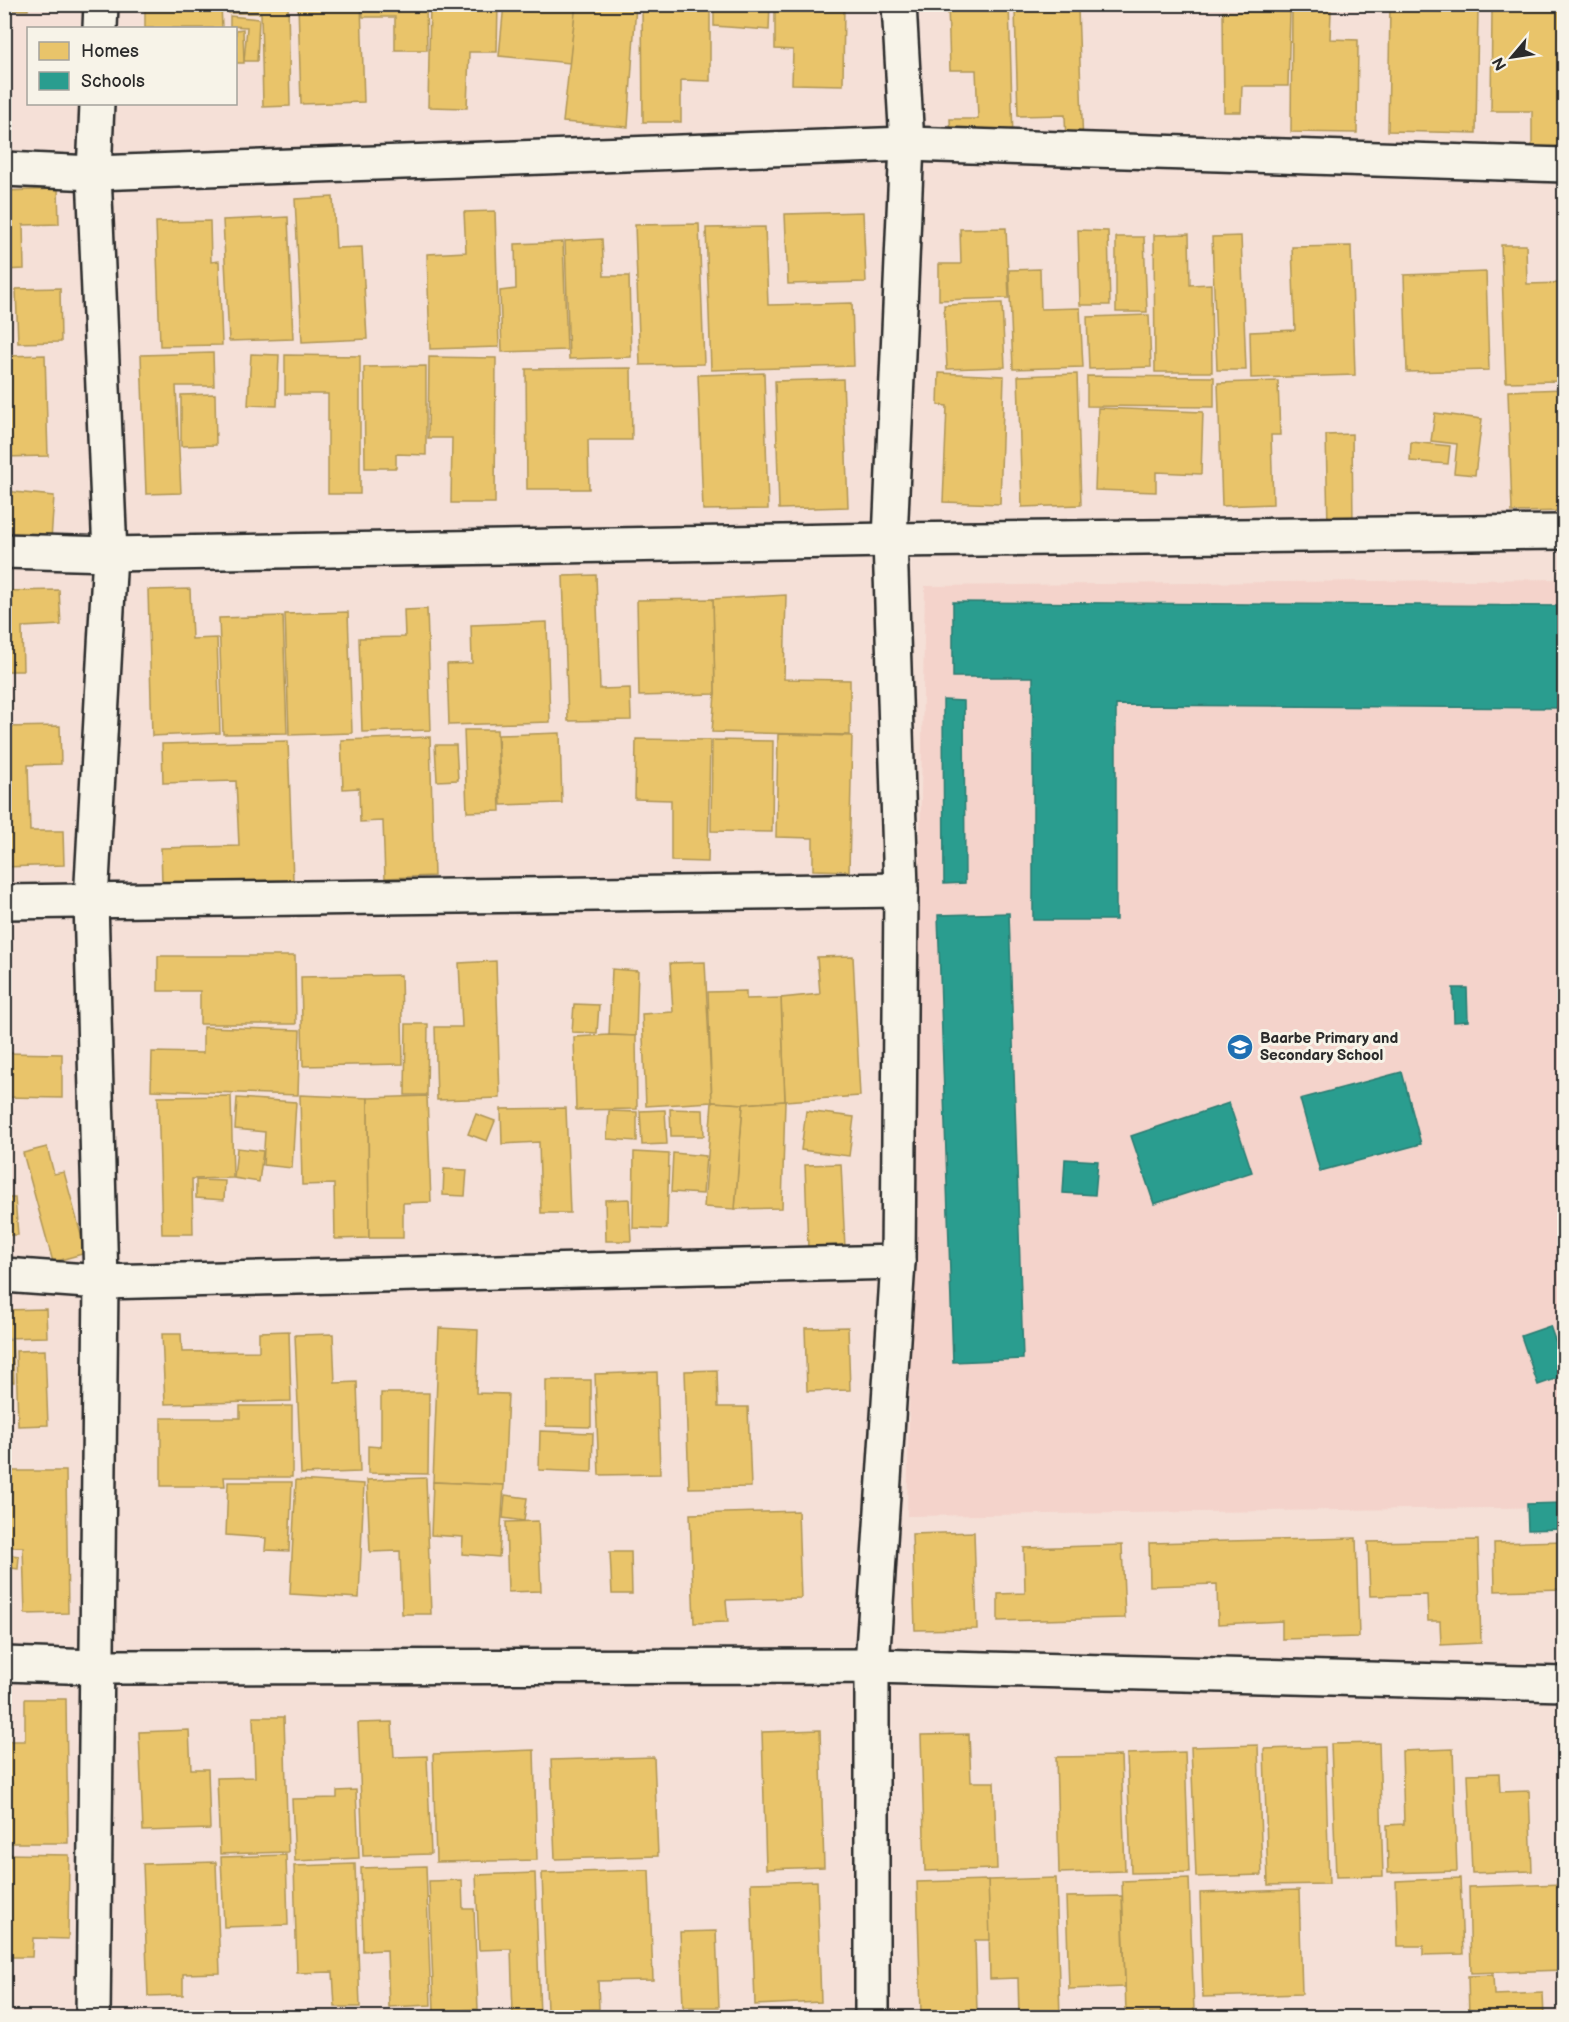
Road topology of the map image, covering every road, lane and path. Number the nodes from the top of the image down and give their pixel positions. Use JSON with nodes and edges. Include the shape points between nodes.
{"nodes":[{"id":1,"x":101,"y":4,"type":"edge"},
{"id":2,"x":899,"y":4,"type":"edge"},
{"id":3,"x":100,"y":27,"type":"edge"},
{"id":4,"x":97,"y":105,"type":"edge"},
{"id":5,"x":907,"y":144,"type":"junction"},
{"id":6,"x":1564,"y":165,"type":"edge"},
{"id":7,"x":4,"y":169,"type":"edge"},
{"id":8,"x":94,"y":173,"type":"junction"},
{"id":9,"x":1564,"y":532,"type":"edge"},
{"id":10,"x":890,"y":540,"type":"junction"},
{"id":11,"x":4,"y":551,"type":"edge"},
{"id":12,"x":110,"y":554,"type":"junction"},
{"id":13,"x":901,"y":890,"type":"junction"},
{"id":14,"x":90,"y":901,"type":"junction"},
{"id":15,"x":4,"y":902,"type":"edge"},
{"id":16,"x":898,"y":1262,"type":"junction"},
{"id":17,"x":4,"y":1275,"type":"edge"},
{"id":18,"x":100,"y":1282,"type":"junction"},
{"id":19,"x":4,"y":1664,"type":"edge"},
{"id":20,"x":872,"y":1666,"type":"junction"},
{"id":21,"x":98,"y":1667,"type":"junction"},
{"id":22,"x":1564,"y":1684,"type":"edge"},
{"id":23,"x":93,"y":2018,"type":"edge"},
{"id":24,"x":872,"y":2018,"type":"edge"}],
"edges":[{"from":1,"to":3,"type":"street"},
{"from":2,"to":5,"type":"street"},
{"from":4,"to":8,"type":"street"},
{"from":5,"to":6,"type":"street"},
{"from":5,"to":8,"type":"street"},
{"from":5,"to":10,"type":"street"},
{"from":7,"to":8,"type":"street"},
{"from":8,"to":12,"type":"street"},
{"from":9,"to":10,"type":"street"},
{"from":10,"to":12,"type":"street"},
{"from":10,"to":13,"type":"street"},
{"from":11,"to":12,"type":"street"},
{"from":12,"to":14,"type":"street"},
{"from":13,"to":14,"type":"street"},
{"from":13,"to":16,"type":"street"},
{"from":14,"to":15,"type":"street"},
{"from":14,"to":18,"type":"street"},
{"from":16,"to":18,"type":"street"},
{"from":16,"to":20,"type":"street"},
{"from":17,"to":18,"type":"street"},
{"from":18,"to":21,"type":"street"},
{"from":19,"to":21,"type":"street"},
{"from":20,"to":21,"type":"street"},
{"from":20,"to":22,"type":"street"},
{"from":20,"to":24,"type":"street"},
{"from":21,"to":23,"type":"street"}]}
